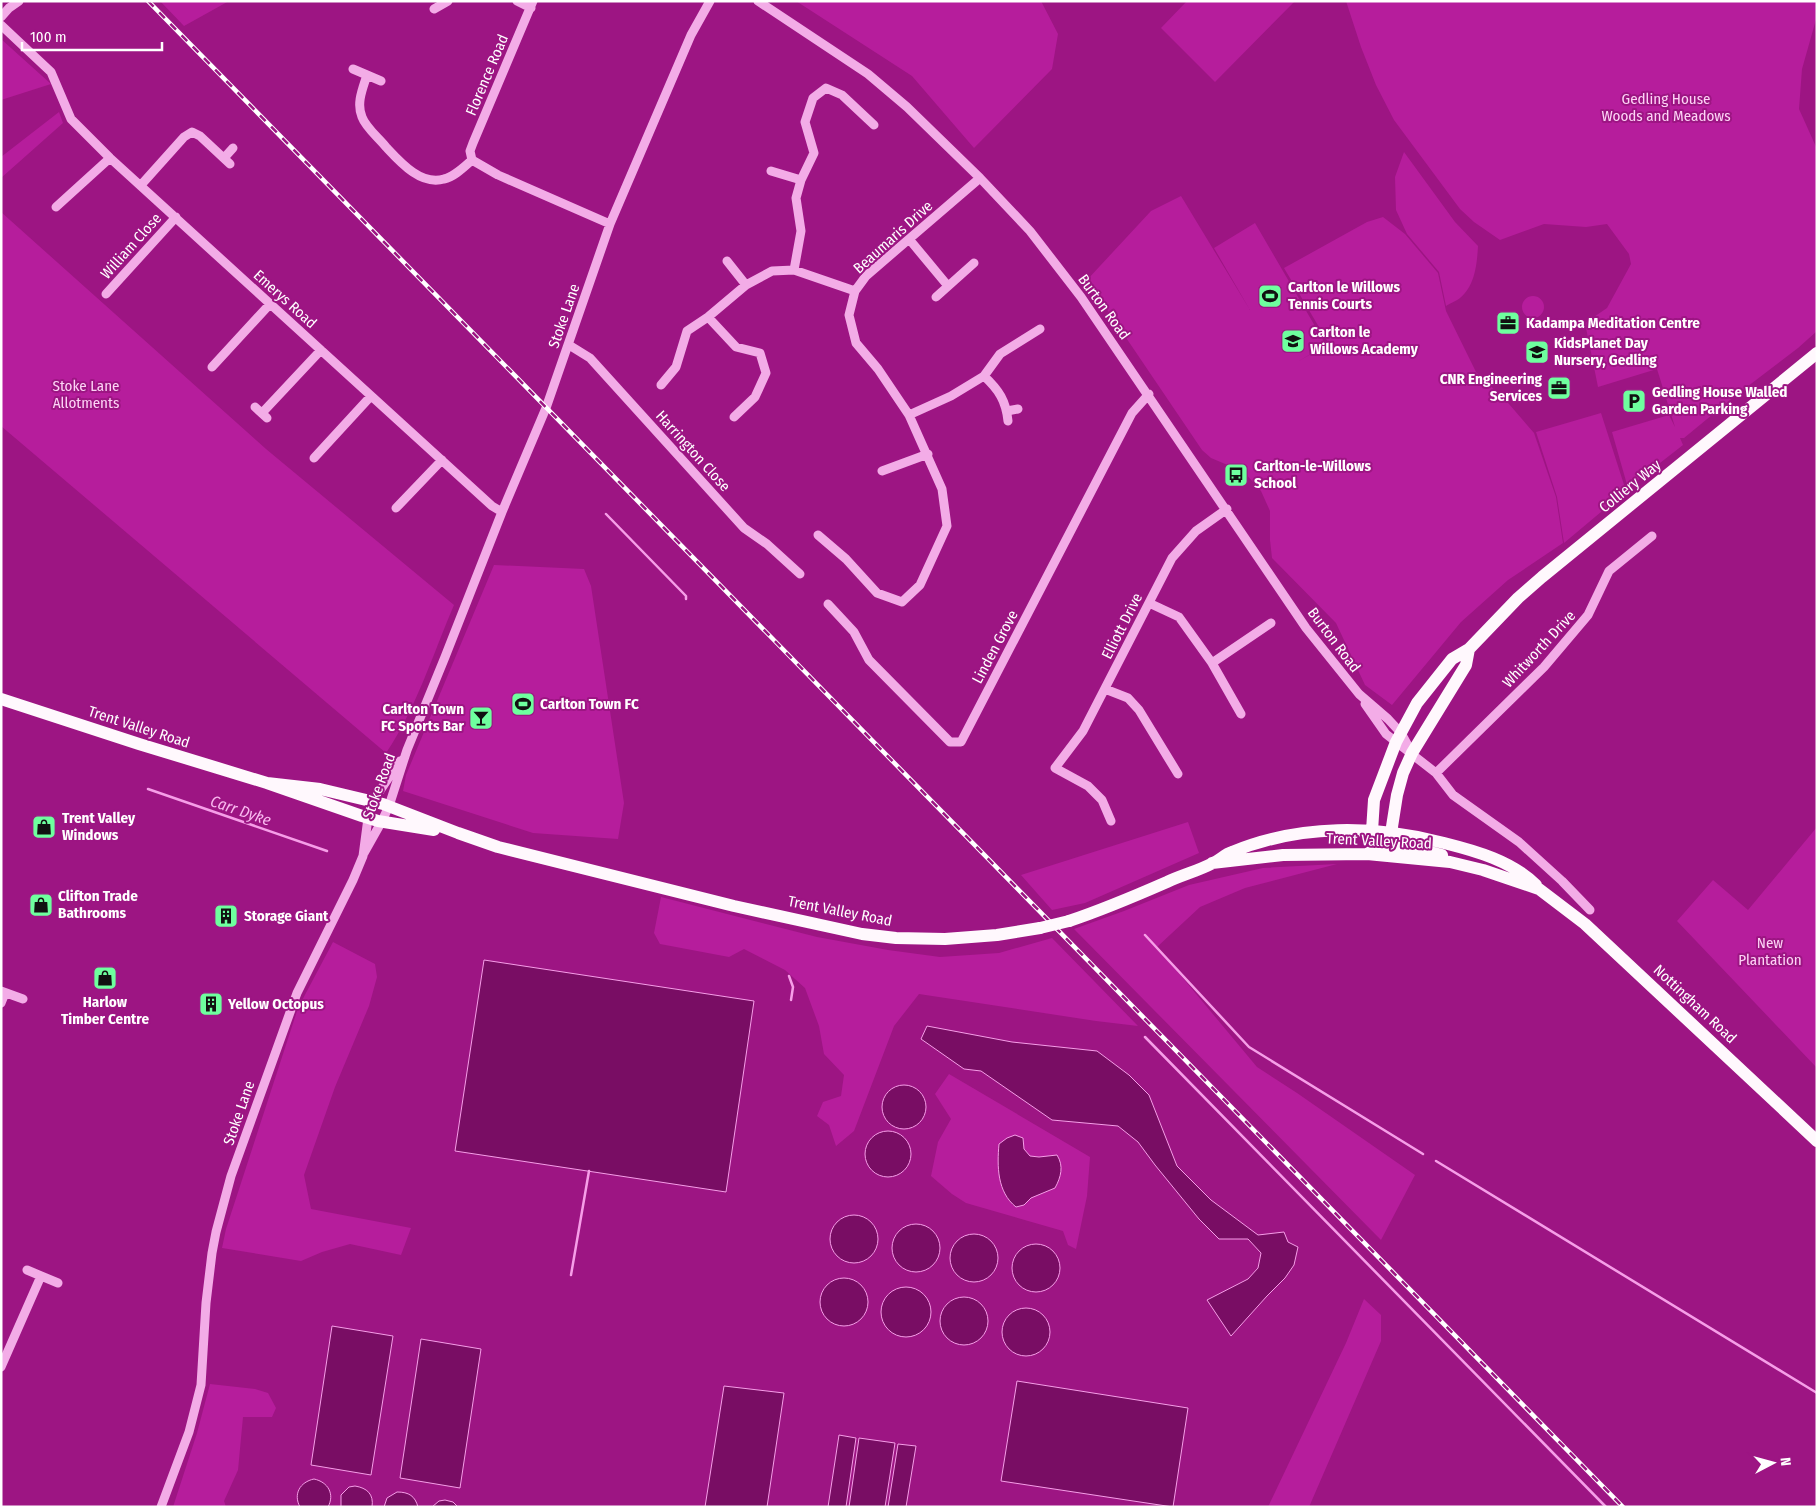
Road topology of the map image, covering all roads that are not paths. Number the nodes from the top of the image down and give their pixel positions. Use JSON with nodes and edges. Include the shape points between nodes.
{"nodes":[{"id":1,"x":19,"y":1,"type":"edge"},
{"id":2,"x":448,"y":1,"type":"edge"},
{"id":3,"x":516,"y":1,"type":"edge"},
{"id":4,"x":710,"y":1,"type":"edge"},
{"id":5,"x":758,"y":1,"type":"edge"},
{"id":6,"x":532,"y":4,"type":"edge"},
{"id":7,"x":434,"y":9,"type":"dead end"},
{"id":8,"x":1,"y":17,"type":"edge"},
{"id":9,"x":1,"y":25,"type":"edge"},
{"id":10,"x":353,"y":69,"type":"dead end"},
{"id":11,"x":367,"y":76,"type":"junction"},
{"id":12,"x":381,"y":82,"type":"dead end"},
{"id":13,"x":874,"y":125,"type":"dead end"},
{"id":14,"x":233,"y":148,"type":"dead end"},
{"id":15,"x":110,"y":158,"type":"junction"},
{"id":16,"x":472,"y":160,"type":"junction"},
{"id":17,"x":770,"y":171,"type":"dead end"},
{"id":18,"x":980,"y":178,"type":"junction"},
{"id":19,"x":801,"y":180,"type":"junction"},
{"id":20,"x":141,"y":184,"type":"junction"},
{"id":21,"x":56,"y":207,"type":"dead end"},
{"id":22,"x":176,"y":217,"type":"junction"},
{"id":23,"x":610,"y":224,"type":"junction"},
{"id":24,"x":909,"y":239,"type":"junction"},
{"id":25,"x":727,"y":261,"type":"dead end"},
{"id":26,"x":974,"y":263,"type":"dead end"},
{"id":27,"x":794,"y":270,"type":"junction"},
{"id":28,"x":746,"y":285,"type":"junction"},
{"id":29,"x":948,"y":286,"type":"junction"},
{"id":30,"x":855,"y":291,"type":"junction"},
{"id":31,"x":106,"y":294,"type":"dead end"},
{"id":32,"x":936,"y":297,"type":"dead end"},
{"id":33,"x":270,"y":304,"type":"junction"},
{"id":34,"x":708,"y":318,"type":"junction"},
{"id":35,"x":1040,"y":329,"type":"dead end"},
{"id":36,"x":569,"y":345,"type":"junction"},
{"id":37,"x":321,"y":350,"type":"junction"},
{"id":38,"x":1817,"y":354,"type":"edge"},
{"id":39,"x":212,"y":367,"type":"dead end"},
{"id":40,"x":984,"y":376,"type":"junction"},
{"id":41,"x":661,"y":385,"type":"dead end"},
{"id":42,"x":1148,"y":394,"type":"junction"},
{"id":43,"x":371,"y":396,"type":"junction"},
{"id":44,"x":1018,"y":409,"type":"dead end"},
{"id":45,"x":1007,"y":411,"type":"junction"},
{"id":46,"x":261,"y":413,"type":"dead end"},
{"id":47,"x":908,"y":415,"type":"junction"},
{"id":48,"x":734,"y":417,"type":"dead end"},
{"id":49,"x":1008,"y":422,"type":"dead end"},
{"id":50,"x":928,"y":454,"type":"junction"},
{"id":51,"x":314,"y":458,"type":"dead end"},
{"id":52,"x":442,"y":460,"type":"junction"},
{"id":53,"x":882,"y":470,"type":"dead end"},
{"id":54,"x":396,"y":508,"type":"dead end"},
{"id":55,"x":1227,"y":509,"type":"junction"},
{"id":56,"x":502,"y":512,"type":"junction"},
{"id":57,"x":818,"y":535,"type":"dead end"},
{"id":58,"x":1652,"y":536,"type":"dead end"},
{"id":59,"x":800,"y":574,"type":"dead end"},
{"id":60,"x":1149,"y":603,"type":"junction"},
{"id":61,"x":828,"y":604,"type":"dead end"},
{"id":62,"x":1271,"y":623,"type":"dead end"},
{"id":63,"x":450,"y":643,"type":"joint"},
{"id":64,"x":1469,"y":649,"type":"junction"},
{"id":65,"x":1212,"y":663,"type":"junction"},
{"id":66,"x":1105,"y":689,"type":"junction"},
{"id":67,"x":1,"y":699,"type":"edge"},
{"id":68,"x":1242,"y":714,"type":"dead end"},
{"id":69,"x":1398,"y":738,"type":"junction"},
{"id":70,"x":407,"y":750,"type":"junction"},
{"id":71,"x":1412,"y":753,"type":"junction"},
{"id":72,"x":1436,"y":773,"type":"junction"},
{"id":73,"x":1178,"y":774,"type":"dead end"},
{"id":74,"x":267,"y":783,"type":"junction"},
{"id":75,"x":373,"y":802,"type":"junction"},
{"id":76,"x":389,"y":806,"type":"junction"},
{"id":77,"x":368,"y":818,"type":"junction"},
{"id":78,"x":382,"y":821,"type":"junction"},
{"id":79,"x":1111,"y":821,"type":"dead end"},
{"id":80,"x":1372,"y":831,"type":"junction"},
{"id":81,"x":1391,"y":833,"type":"junction"},
{"id":82,"x":458,"y":834,"type":"junction"},
{"id":83,"x":1381,"y":846,"type":"junction"},
{"id":84,"x":364,"y":853,"type":"junction"},
{"id":85,"x":1367,"y":854,"type":"junction"},
{"id":86,"x":1539,"y":860,"type":"junction"},
{"id":87,"x":1212,"y":864,"type":"junction"},
{"id":88,"x":1464,"y":866,"type":"junction"},
{"id":89,"x":1532,"y":868,"type":"dead end"},
{"id":90,"x":1544,"y":892,"type":"junction"},
{"id":91,"x":1590,"y":910,"type":"dead end"},
{"id":92,"x":3,"y":992,"type":"edge"},
{"id":93,"x":23,"y":998,"type":"dead end"},
{"id":94,"x":1,"y":1002,"type":"edge"},
{"id":95,"x":1817,"y":1141,"type":"edge"},
{"id":96,"x":27,"y":1270,"type":"dead end"},
{"id":97,"x":41,"y":1276,"type":"junction"},
{"id":98,"x":58,"y":1284,"type":"dead end"},
{"id":99,"x":1,"y":1367,"type":"edge"},
{"id":100,"x":161,"y":1507,"type":"edge"}],
"edges":[{"from":1,"to":8,"type":"street"},
{"from":2,"to":7,"type":"street"},
{"from":3,"to":6,"type":"street"},
{"from":4,"to":23,"type":"street","name":"Stoke Lane","via":[[691,35]]},
{"from":5,"to":18,"type":"street","name":"Burton Road","via":[[868,74]]},
{"from":6,"to":16,"type":"street","name":"Florence Road","via":[[473,143],[470,151]]},
{"from":9,"to":15,"type":"street","name":"Emerys Road","via":[[51,72],[72,118]]},
{"from":10,"to":11,"type":"street"},
{"from":11,"to":12,"type":"street"},
{"from":11,"to":16,"type":"street","via":[[360,101],[362,117],[412,172],[433,181],[444,179]]},
{"from":13,"to":19,"type":"street","via":[[842,96],[826,88],[813,98],[805,122],[814,153]]},
{"from":14,"to":20,"type":"street","via":[[227,161],[192,132]]},
{"from":15,"to":20,"type":"street","name":"Emerys Road"},
{"from":15,"to":21,"type":"street"},
{"from":16,"to":23,"type":"street","via":[[498,176]]},
{"from":17,"to":19,"type":"street"},
{"from":18,"to":24,"type":"street","name":"Beaumaris Drive"},
{"from":18,"to":42,"type":"street","name":"Burton Road","via":[[1030,231],[1081,297]]},
{"from":19,"to":27,"type":"street","via":[[796,198],[801,231]]},
{"from":20,"to":22,"type":"street","name":"Emerys Road"},
{"from":22,"to":31,"type":"street","name":"William Close"},
{"from":22,"to":33,"type":"street","name":"Emerys Road"},
{"from":23,"to":36,"type":"street","name":"Stoke Lane"},
{"from":24,"to":29,"type":"street"},
{"from":24,"to":30,"type":"street","name":"Beaumaris Drive","via":[[866,276]]},
{"from":25,"to":28,"type":"street"},
{"from":26,"to":29,"type":"street"},
{"from":27,"to":28,"type":"street","via":[[772,271]]},
{"from":27,"to":30,"type":"street"},
{"from":28,"to":34,"type":"street"},
{"from":29,"to":32,"type":"street"},
{"from":30,"to":47,"type":"street","name":"Beaumaris Drive","via":[[849,314],[856,343],[878,369]]},
{"from":33,"to":37,"type":"street","name":"Emerys Road"},
{"from":33,"to":39,"type":"street"},
{"from":34,"to":41,"type":"street","via":[[687,331],[676,367]]},
{"from":34,"to":48,"type":"street","via":[[736,347],[760,353],[766,373],[755,397]]},
{"from":35,"to":40,"type":"street","via":[[1000,354]]},
{"from":36,"to":56,"type":"street","name":"Stoke Lane"},
{"from":36,"to":59,"type":"street","name":"Harrington Close","via":[[590,358],[744,528]]},
{"from":37,"to":43,"type":"street","name":"Emerys Road"},
{"from":37,"to":46,"type":"street"},
{"from":38,"to":64,"type":"main road","name":"Colliery Way","via":[[1542,577]]},
{"from":40,"to":45,"type":"street","via":[[995,387]]},
{"from":40,"to":47,"type":"street","via":[[951,396]]},
{"from":42,"to":55,"type":"street","name":"Burton Road"},
{"from":42,"to":61,"type":"street","name":"Linden Grove","via":[[1132,413],[961,742],[950,742],[869,660],[854,632]]},
{"from":43,"to":51,"type":"street"},
{"from":43,"to":52,"type":"street","name":"Emerys Road"},
{"from":44,"to":45,"type":"street"},
{"from":45,"to":49,"type":"street"},
{"from":47,"to":50,"type":"street","name":"Beaumaris Drive"},
{"from":50,"to":53,"type":"street"},
{"from":50,"to":57,"type":"street","name":"Beaumaris Drive","via":[[942,489],[947,526],[920,585],[902,602],[877,593]]},
{"from":52,"to":54,"type":"street"},
{"from":52,"to":56,"type":"street","name":"Emerys Road"},
{"from":55,"to":60,"type":"street","name":"Elliott Drive","via":[[1196,531],[1172,558]]},
{"from":55,"to":69,"type":"street","name":"Burton Road","via":[[1300,619],[1386,734]]},
{"from":56,"to":63,"type":"street","name":"Stoke Lane"},
{"from":58,"to":72,"type":"street","name":"Whitworth Drive","via":[[1609,571],[1588,615],[1544,667]]},
{"from":60,"to":65,"type":"street","via":[[1179,617]]},
{"from":60,"to":66,"type":"street","name":"Elliott Drive"},
{"from":62,"to":65,"type":"street"},
{"from":63,"to":70,"type":"street","name":"Stoke Road"},
{"from":64,"to":69,"type":"main road","name":"Colliery Way","via":[[1452,659],[1417,703]]},
{"from":64,"to":71,"type":"main road","name":"Colliery Way","via":[[1466,665]]},
{"from":65,"to":68,"type":"street"},
{"from":66,"to":73,"type":"street","via":[[1128,698],[1139,710]]},
{"from":66,"to":79,"type":"street","name":"Elliott Drive","via":[[1083,731],[1055,768],[1088,786],[1102,800]]},
{"from":67,"to":74,"type":"main road","name":"Trent Valley Road"},
{"from":69,"to":71,"type":"street","name":"Burton Road"},
{"from":69,"to":80,"type":"main road","name":"Colliery Way","via":[[1373,804]]},
{"from":70,"to":75,"type":"street","name":"Stoke Lane"},
{"from":70,"to":76,"type":"street","name":"Stoke Road"},
{"from":71,"to":72,"type":"street","name":"Burton Road"},
{"from":71,"to":81,"type":"main road","name":"Colliery Way","via":[[1403,773]]},
{"from":72,"to":86,"type":"street","name":"Burton Road","via":[[1452,795]]},
{"from":74,"to":75,"type":"main road","name":"Trent Valley Road","via":[[320,789]]},
{"from":74,"to":77,"type":"main road","name":"Trent Valley Road"},
{"from":75,"to":76,"type":"main road","name":"Trent Valley Road"},
{"from":75,"to":77,"type":"street","name":"Stoke Lane"},
{"from":76,"to":78,"type":"street","name":"Stoke Road"},
{"from":76,"to":82,"type":"main road","name":"Trent Valley Road"},
{"from":77,"to":78,"type":"main road","name":"Trent Valley Road"},
{"from":77,"to":84,"type":"street","name":"Stoke Lane"},
{"from":78,"to":82,"type":"main road","name":"Trent Valley Road"},
{"from":78,"to":84,"type":"street","name":"Stoke Road"},
{"from":80,"to":81,"type":"main road","name":"Trent Valley Road"},
{"from":80,"to":83,"type":"main road"},
{"from":80,"to":87,"type":"main road","name":"Trent Valley Road","via":[[1314,831],[1279,837],[1231,852]]},
{"from":81,"to":83,"type":"main road"},
{"from":81,"to":90,"type":"main road","name":"Trent Valley Road","via":[[1460,847],[1515,868]]},
{"from":82,"to":87,"type":"main road","name":"Trent Valley Road","bridge":true,"via":[[717,902],[862,934],[896,938],[945,939],[1040,928],[1097,912]]},
{"from":83,"to":85,"type":"main road"},
{"from":83,"to":88,"type":"main road","via":[[1422,850],[1456,858]]},
{"from":84,"to":100,"type":"street","name":"Stoke Lane","via":[[297,993],[231,1176],[212,1253],[201,1384],[189,1432]]},
{"from":85,"to":87,"type":"main road","name":"Trent Valley Road","via":[[1283,856]]},
{"from":85,"to":88,"type":"main road","name":"Trent Valley Road"},
{"from":86,"to":89,"type":"street"},
{"from":86,"to":91,"type":"street","name":"Burton Road"},
{"from":88,"to":90,"type":"main road","name":"Trent Valley Road"},
{"from":90,"to":95,"type":"main road","name":"Nottingham Road","via":[[1585,924]]},
{"from":92,"to":93,"type":"street"},
{"from":92,"to":94,"type":"street"},
{"from":96,"to":97,"type":"street"},
{"from":97,"to":98,"type":"street"},
{"from":97,"to":99,"type":"street"}]}
